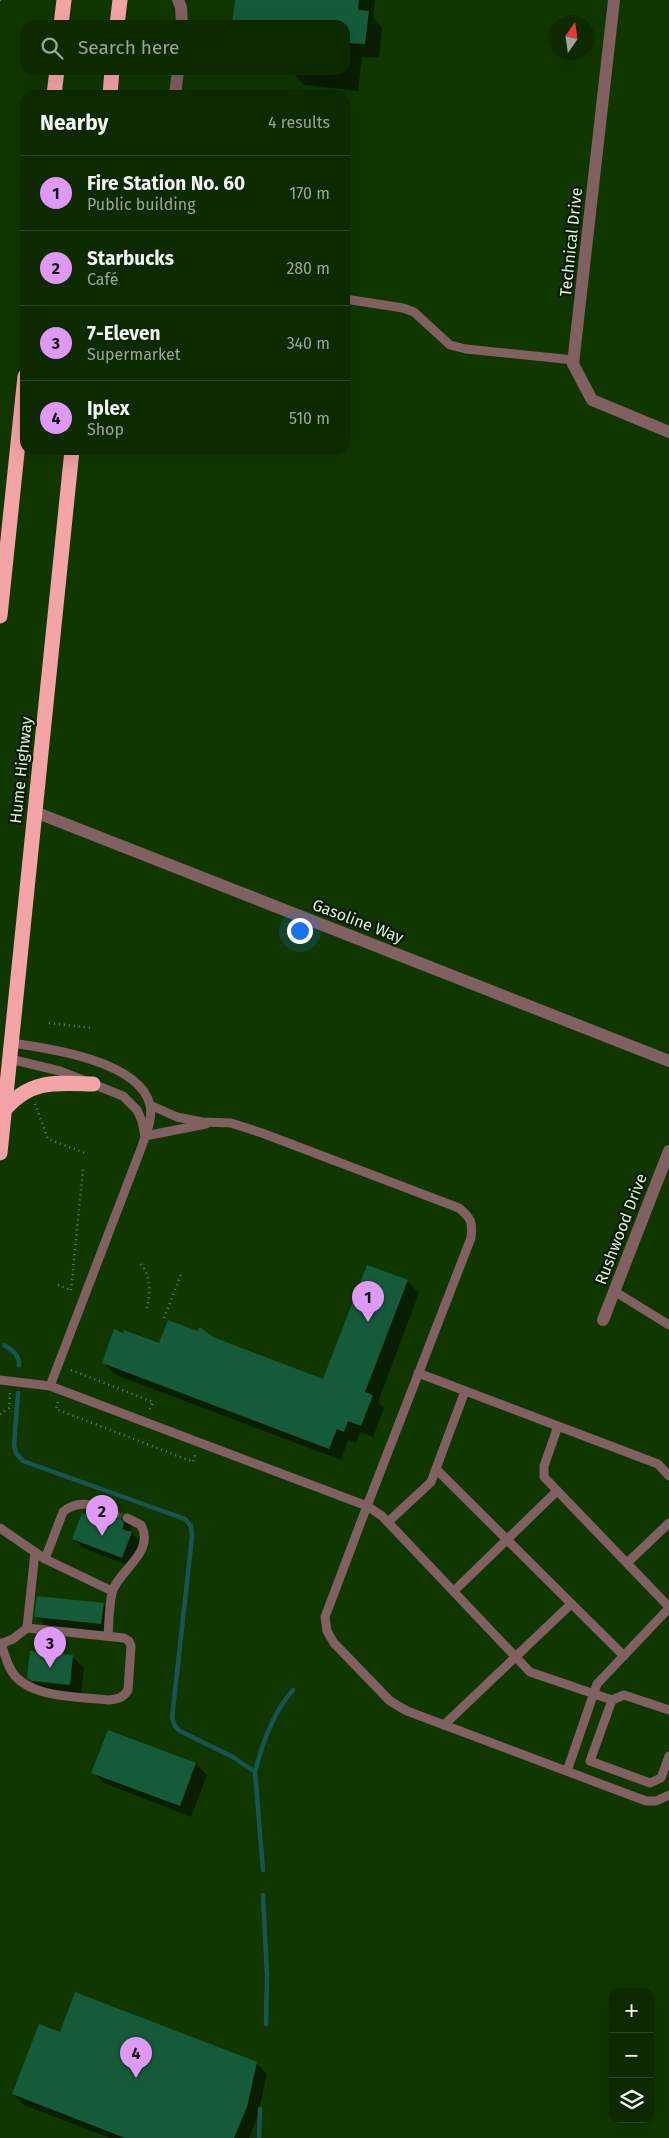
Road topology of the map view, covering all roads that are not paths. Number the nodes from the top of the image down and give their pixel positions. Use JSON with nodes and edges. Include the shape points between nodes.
{"nodes":[{"id":1,"x":64,"y":0,"type":"edge"},
{"id":2,"x":120,"y":0,"type":"edge"},
{"id":3,"x":178,"y":0,"type":"edge"},
{"id":4,"x":614,"y":0,"type":"edge"},
{"id":5,"x":62,"y":20,"type":"edge"},
{"id":6,"x":118,"y":20,"type":"edge"},
{"id":7,"x":182,"y":20,"type":"edge"},
{"id":8,"x":56,"y":75,"type":"edge"},
{"id":9,"x":112,"y":75,"type":"edge"},
{"id":10,"x":177,"y":75,"type":"edge"},
{"id":11,"x":55,"y":90,"type":"edge"},
{"id":12,"x":110,"y":90,"type":"edge"},
{"id":13,"x":176,"y":90,"type":"edge"},
{"id":14,"x":350,"y":300,"type":"edge"},
{"id":15,"x":574,"y":360,"type":"junction"},
{"id":16,"x":20,"y":424,"type":"edge"},
{"id":17,"x":669,"y":432,"type":"edge"},
{"id":18,"x":71,"y":455,"type":"edge"},
{"id":19,"x":0,"y":616,"type":"edge"},
{"id":20,"x":34,"y":812,"type":"junction"},
{"id":21,"x":6,"y":1042,"type":"edge"},
{"id":22,"x":5,"y":1059,"type":"edge"},
{"id":23,"x":669,"y":1061,"type":"edge"},
{"id":24,"x":93,"y":1084,"type":"junction"},
{"id":25,"x":150,"y":1105,"type":"junction"},
{"id":26,"x":4,"y":1109,"type":"junction"},
{"id":27,"x":218,"y":1122,"type":"junction"},
{"id":28,"x":145,"y":1136,"type":"junction"},
{"id":29,"x":669,"y":1151,"type":"edge"},
{"id":30,"x":0,"y":1153,"type":"edge"},
{"id":31,"x":614,"y":1291,"type":"junction"},
{"id":32,"x":603,"y":1320,"type":"dead end"},
{"id":33,"x":669,"y":1325,"type":"edge"},
{"id":34,"x":418,"y":1373,"type":"junction"},
{"id":35,"x":0,"y":1380,"type":"edge"},
{"id":36,"x":50,"y":1386,"type":"junction"},
{"id":37,"x":465,"y":1391,"type":"junction"},
{"id":38,"x":558,"y":1426,"type":"junction"},
{"id":39,"x":436,"y":1469,"type":"junction"},
{"id":40,"x":669,"y":1476,"type":"edge"},
{"id":41,"x":557,"y":1491,"type":"junction"},
{"id":42,"x":367,"y":1506,"type":"junction"},
{"id":43,"x":115,"y":1514,"type":"dead end"},
{"id":44,"x":127,"y":1518,"type":"dead end"},
{"id":45,"x":388,"y":1522,"type":"junction"},
{"id":46,"x":669,"y":1523,"type":"edge"},
{"id":47,"x":0,"y":1528,"type":"edge"},
{"id":48,"x":507,"y":1540,"type":"junction"},
{"id":49,"x":35,"y":1552,"type":"junction"},
{"id":50,"x":45,"y":1559,"type":"junction"},
{"id":51,"x":627,"y":1563,"type":"junction"},
{"id":52,"x":454,"y":1591,"type":"junction"},
{"id":53,"x":112,"y":1592,"type":"junction"},
{"id":54,"x":571,"y":1604,"type":"junction"},
{"id":55,"x":669,"y":1607,"type":"edge"},
{"id":56,"x":27,"y":1628,"type":"junction"},
{"id":57,"x":108,"y":1636,"type":"junction"},
{"id":58,"x":1,"y":1644,"type":"edge"},
{"id":59,"x":516,"y":1656,"type":"junction"},
{"id":60,"x":624,"y":1656,"type":"junction"},
{"id":61,"x":594,"y":1694,"type":"junction"},
{"id":62,"x":612,"y":1700,"type":"junction"},
{"id":63,"x":669,"y":1710,"type":"edge"},
{"id":64,"x":444,"y":1725,"type":"junction"},
{"id":65,"x":669,"y":1756,"type":"edge"},
{"id":66,"x":567,"y":1771,"type":"junction"},
{"id":67,"x":669,"y":1795,"type":"edge"}],
"edges":[{"from":1,"to":5,"type":"highway"},
{"from":2,"to":6,"type":"highway"},
{"from":3,"to":7,"type":"street"},
{"from":4,"to":15,"type":"street","name":"Technical Drive"},
{"from":8,"to":11,"type":"highway"},
{"from":9,"to":12,"type":"highway"},
{"from":10,"to":13,"type":"street"},
{"from":14,"to":15,"type":"lane","via":[[414,312],[450,345]]},
{"from":15,"to":17,"type":"street","name":"Technical Drive","via":[[573,364],[592,400]]},
{"from":16,"to":19,"type":"highway"},
{"from":18,"to":20,"type":"highway","name":"Hume Highway"},
{"from":20,"to":21,"type":"highway","name":"Hume Highway"},
{"from":20,"to":23,"type":"street","name":"Gasoline Way"},
{"from":21,"to":22,"type":"highway","name":"Hume Highway"},
{"from":21,"to":25,"type":"lane","via":[[69,1053],[112,1069],[135,1081]]},
{"from":22,"to":24,"type":"lane","via":[[60,1070]]},
{"from":22,"to":26,"type":"highway","name":"Hume Highway"},
{"from":24,"to":26,"type":"highway","via":[[67,1083],[32,1088],[16,1096]]},
{"from":24,"to":28,"type":"lane","via":[[114,1091],[131,1102],[142,1121]]},
{"from":25,"to":27,"type":"lane","via":[[177,1117]]},
{"from":25,"to":28,"type":"lane","via":[[150,1123]]},
{"from":26,"to":30,"type":"highway","name":"Hume Highway"},
{"from":27,"to":28,"type":"lane"},
{"from":27,"to":34,"type":"lane","via":[[262,1133],[459,1208],[469,1217],[471,1238]]},
{"from":28,"to":36,"type":"lane"},
{"from":29,"to":31,"type":"street","name":"Rushwood Drive"},
{"from":31,"to":32,"type":"street","name":"Rushwood Drive"},
{"from":31,"to":33,"type":"lane"},
{"from":34,"to":37,"type":"lane"},
{"from":34,"to":42,"type":"lane"},
{"from":35,"to":36,"type":"lane"},
{"from":36,"to":42,"type":"lane"},
{"from":37,"to":38,"type":"lane"},
{"from":37,"to":39,"type":"lane"},
{"from":38,"to":40,"type":"lane","via":[[658,1464]]},
{"from":38,"to":41,"type":"lane","via":[[544,1472],[544,1477]]},
{"from":39,"to":45,"type":"lane","via":[[431,1482]]},
{"from":39,"to":48,"type":"lane"},
{"from":41,"to":48,"type":"lane"},
{"from":41,"to":51,"type":"lane"},
{"from":42,"to":45,"type":"lane"},
{"from":42,"to":64,"type":"lane","via":[[325,1617],[327,1631],[334,1644],[390,1701],[408,1712]]},
{"from":43,"to":50,"type":"lane","via":[[81,1503],[68,1507],[63,1512]]},
{"from":44,"to":53,"type":"lane","via":[[141,1526],[144,1538],[134,1563]]},
{"from":45,"to":52,"type":"lane"},
{"from":46,"to":51,"type":"lane"},
{"from":47,"to":49,"type":"lane"},
{"from":48,"to":52,"type":"lane"},
{"from":48,"to":54,"type":"lane"},
{"from":49,"to":50,"type":"lane"},
{"from":49,"to":56,"type":"lane"},
{"from":50,"to":53,"type":"lane"},
{"from":51,"to":55,"type":"lane"},
{"from":52,"to":59,"type":"lane"},
{"from":53,"to":57,"type":"lane"},
{"from":54,"to":59,"type":"lane"},
{"from":54,"to":60,"type":"lane"},
{"from":55,"to":60,"type":"lane"},
{"from":56,"to":57,"type":"lane"},
{"from":56,"to":58,"type":"lane"},
{"from":57,"to":58,"type":"lane","via":[[124,1638],[131,1646],[128,1690],[119,1699],[42,1692],[29,1687],[16,1678]]},
{"from":59,"to":61,"type":"lane","via":[[530,1672]]},
{"from":59,"to":64,"type":"lane"},
{"from":60,"to":61,"type":"lane","via":[[597,1684]]},
{"from":61,"to":62,"type":"lane"},
{"from":61,"to":66,"type":"lane"},
{"from":62,"to":63,"type":"lane","via":[[624,1695]]},
{"from":62,"to":65,"type":"lane","via":[[590,1761],[650,1783],[661,1778]]},
{"from":64,"to":66,"type":"lane"},
{"from":66,"to":67,"type":"lane","via":[[646,1801],[656,1801]]}]}
